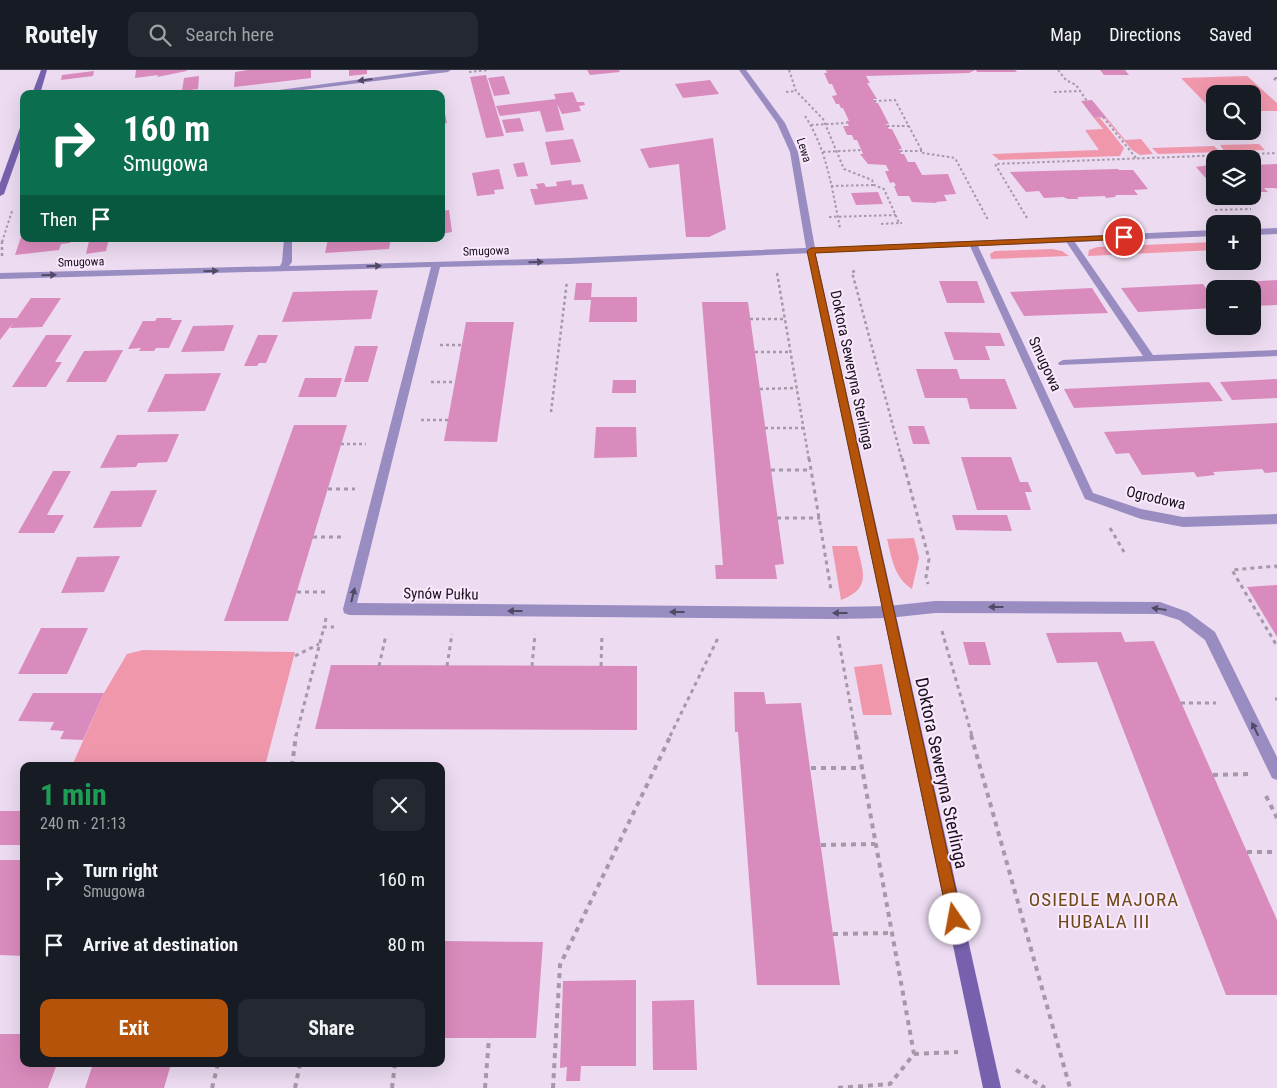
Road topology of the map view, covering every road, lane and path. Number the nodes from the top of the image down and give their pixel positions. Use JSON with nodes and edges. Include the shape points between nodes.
{"nodes":[{"id":1,"x":44,"y":70,"type":"edge"},
{"id":2,"x":448,"y":70,"type":"edge"},
{"id":3,"x":742,"y":70,"type":"edge"},
{"id":4,"x":789,"y":70,"type":"edge"},
{"id":5,"x":1058,"y":70,"type":"edge"},
{"id":6,"x":37,"y":90,"type":"edge"},
{"id":7,"x":299,"y":90,"type":"edge"},
{"id":8,"x":796,"y":90,"type":"junction"},
{"id":9,"x":1080,"y":91,"type":"junction"},
{"id":10,"x":786,"y":92,"type":"dead end"},
{"id":11,"x":1054,"y":92,"type":"dead end"},
{"id":12,"x":874,"y":101,"type":"dead end"},
{"id":13,"x":1087,"y":101,"type":"dead end"},
{"id":14,"x":1103,"y":118,"type":"dead end"},
{"id":15,"x":847,"y":123,"type":"dead end"},
{"id":16,"x":825,"y":124,"type":"junction"},
{"id":17,"x":811,"y":125,"type":"dead end"},
{"id":18,"x":887,"y":126,"type":"dead end"},
{"id":19,"x":908,"y":126,"type":"junction"},
{"id":20,"x":20,"y":138,"type":"edge"},
{"id":21,"x":862,"y":150,"type":"dead end"},
{"id":22,"x":836,"y":151,"type":"junction"},
{"id":23,"x":922,"y":151,"type":"junction"},
{"id":24,"x":823,"y":152,"type":"dead end"},
{"id":25,"x":900,"y":152,"type":"dead end"},
{"id":26,"x":1277,"y":154,"type":"edge"},
{"id":27,"x":1136,"y":159,"type":"junction"},
{"id":28,"x":874,"y":185,"type":"junction"},
{"id":29,"x":831,"y":186,"type":"dead end"},
{"id":30,"x":0,"y":194,"type":"edge"},
{"id":31,"x":12,"y":209,"type":"dead end"},
{"id":32,"x":1257,"y":209,"type":"dead end"},
{"id":33,"x":1207,"y":211,"type":"dead end"},
{"id":34,"x":896,"y":215,"type":"junction"},
{"id":35,"x":805,"y":218,"type":"junction"},
{"id":36,"x":1020,"y":218,"type":"dead end"},
{"id":37,"x":978,"y":220,"type":"dead end"},
{"id":38,"x":909,"y":222,"type":"dead end"},
{"id":39,"x":1277,"y":231,"type":"edge"},
{"id":40,"x":1261,"y":232,"type":"edge"},
{"id":41,"x":1206,"y":233,"type":"edge"},
{"id":42,"x":1069,"y":240,"type":"junction"},
{"id":43,"x":288,"y":242,"type":"edge"},
{"id":44,"x":0,"y":244,"type":"edge"},
{"id":45,"x":973,"y":244,"type":"junction"},
{"id":46,"x":811,"y":251,"type":"junction"},
{"id":47,"x":4,"y":260,"type":"dead end"},
{"id":48,"x":569,"y":261,"type":"junction"},
{"id":49,"x":436,"y":265,"type":"junction"},
{"id":50,"x":282,"y":269,"type":"junction"},
{"id":51,"x":776,"y":269,"type":"dead end"},
{"id":52,"x":861,"y":271,"type":"dead end"},
{"id":53,"x":0,"y":276,"type":"edge"},
{"id":54,"x":750,"y":319,"type":"dead end"},
{"id":55,"x":785,"y":319,"type":"junction"},
{"id":56,"x":438,"y":345,"type":"dead end"},
{"id":57,"x":462,"y":345,"type":"dead end"},
{"id":58,"x":755,"y":352,"type":"dead end"},
{"id":59,"x":791,"y":352,"type":"junction"},
{"id":60,"x":1277,"y":352,"type":"edge"},
{"id":61,"x":1150,"y":359,"type":"junction"},
{"id":62,"x":1063,"y":363,"type":"dead end"},
{"id":63,"x":430,"y":382,"type":"dead end"},
{"id":64,"x":455,"y":382,"type":"dead end"},
{"id":65,"x":797,"y":388,"type":"junction"},
{"id":66,"x":760,"y":389,"type":"dead end"},
{"id":67,"x":551,"y":412,"type":"dead end"},
{"id":68,"x":412,"y":420,"type":"dead end"},
{"id":69,"x":448,"y":420,"type":"dead end"},
{"id":70,"x":765,"y":428,"type":"dead end"},
{"id":71,"x":804,"y":428,"type":"junction"},
{"id":72,"x":341,"y":444,"type":"dead end"},
{"id":73,"x":374,"y":444,"type":"dead end"},
{"id":74,"x":771,"y":470,"type":"dead end"},
{"id":75,"x":811,"y":470,"type":"junction"},
{"id":76,"x":328,"y":489,"type":"dead end"},
{"id":77,"x":362,"y":489,"type":"dead end"},
{"id":78,"x":1089,"y":496,"type":"joint"},
{"id":79,"x":777,"y":518,"type":"dead end"},
{"id":80,"x":820,"y":518,"type":"junction"},
{"id":81,"x":1277,"y":519,"type":"edge"},
{"id":82,"x":313,"y":537,"type":"dead end"},
{"id":83,"x":349,"y":537,"type":"dead end"},
{"id":84,"x":1277,"y":568,"type":"edge"},
{"id":85,"x":297,"y":592,"type":"dead end"},
{"id":86,"x":334,"y":592,"type":"dead end"},
{"id":87,"x":832,"y":595,"type":"dead end"},
{"id":88,"x":935,"y":607,"type":"junction"},
{"id":89,"x":888,"y":612,"type":"junction"},
{"id":90,"x":454,"y":626,"type":"dead end"},
{"id":91,"x":324,"y":627,"type":"dead end"},
{"id":92,"x":388,"y":627,"type":"dead end"},
{"id":93,"x":536,"y":628,"type":"dead end"},
{"id":94,"x":603,"y":628,"type":"dead end"},
{"id":95,"x":723,"y":629,"type":"dead end"},
{"id":96,"x":837,"y":630,"type":"dead end"},
{"id":97,"x":319,"y":644,"type":"junction"},
{"id":98,"x":1277,"y":646,"type":"edge"},
{"id":99,"x":295,"y":656,"type":"dead end"},
{"id":100,"x":380,"y":666,"type":"dead end"},
{"id":101,"x":447,"y":666,"type":"dead end"},
{"id":102,"x":532,"y":666,"type":"dead end"},
{"id":103,"x":602,"y":666,"type":"dead end"},
{"id":104,"x":1181,"y":703,"type":"dead end"},
{"id":105,"x":1222,"y":703,"type":"dead end"},
{"id":106,"x":292,"y":762,"type":"edge"},
{"id":107,"x":811,"y":768,"type":"dead end"},
{"id":108,"x":862,"y":768,"type":"junction"},
{"id":109,"x":1277,"y":773,"type":"edge"},
{"id":110,"x":1213,"y":774,"type":"dead end"},
{"id":111,"x":1256,"y":774,"type":"dead end"},
{"id":112,"x":1265,"y":792,"type":"dead end"},
{"id":113,"x":1277,"y":818,"type":"edge"},
{"id":114,"x":875,"y":844,"type":"junction"},
{"id":115,"x":821,"y":845,"type":"dead end"},
{"id":116,"x":1247,"y":852,"type":"dead end"},
{"id":117,"x":1277,"y":852,"type":"edge"},
{"id":118,"x":891,"y":933,"type":"junction"},
{"id":119,"x":833,"y":934,"type":"dead end"},
{"id":120,"x":489,"y":1038,"type":"dead end"},
{"id":121,"x":217,"y":1067,"type":"edge"},
{"id":122,"x":299,"y":1067,"type":"edge"},
{"id":123,"x":394,"y":1067,"type":"edge"},
{"id":124,"x":890,"y":1086,"type":"edge"},
{"id":125,"x":212,"y":1088,"type":"edge"},
{"id":126,"x":295,"y":1088,"type":"edge"},
{"id":127,"x":392,"y":1088,"type":"edge"},
{"id":128,"x":485,"y":1088,"type":"edge"},
{"id":129,"x":553,"y":1088,"type":"edge"},
{"id":130,"x":838,"y":1088,"type":"edge"},
{"id":131,"x":992,"y":1088,"type":"edge"},
{"id":132,"x":1070,"y":1088,"type":"edge"}],
"edges":[{"from":1,"to":6,"type":"street"},
{"from":2,"to":7,"type":"street","one_way":true},
{"from":3,"to":35,"type":"street","name":"Lewa","via":[[773,111],[789,139],[798,166]]},
{"from":4,"to":8,"type":"path"},
{"from":5,"to":9,"type":"path"},
{"from":8,"to":10,"type":"path"},
{"from":8,"to":16,"type":"path"},
{"from":9,"to":11,"type":"path"},
{"from":9,"to":13,"type":"path"},
{"from":12,"to":19,"type":"path","via":[[895,100]]},
{"from":14,"to":27,"type":"path"},
{"from":15,"to":16,"type":"path"},
{"from":16,"to":17,"type":"path"},
{"from":16,"to":22,"type":"path"},
{"from":18,"to":19,"type":"path"},
{"from":19,"to":23,"type":"path"},
{"from":20,"to":30,"type":"street"},
{"from":21,"to":22,"type":"path"},
{"from":22,"to":24,"type":"path"},
{"from":22,"to":28,"type":"path","via":[[844,169],[872,180]]},
{"from":23,"to":25,"type":"path"},
{"from":23,"to":37,"type":"path","via":[[955,158],[988,220]]},
{"from":26,"to":27,"type":"path"},
{"from":27,"to":36,"type":"path","via":[[995,164],[1027,218]]},
{"from":28,"to":29,"type":"path"},
{"from":28,"to":34,"type":"path","via":[[884,189]]},
{"from":31,"to":44,"type":"path"},
{"from":32,"to":33,"type":"path"},
{"from":34,"to":35,"type":"path"},
{"from":34,"to":38,"type":"path","via":[[899,223]]},
{"from":35,"to":46,"type":"street","name":"Lewa"},
{"from":39,"to":40,"type":"street"},
{"from":41,"to":42,"type":"street","name":"Smugowa"},
{"from":42,"to":45,"type":"street","name":"Smugowa"},
{"from":42,"to":61,"type":"street"},
{"from":43,"to":50,"type":"street","via":[[287,262]]},
{"from":44,"to":47,"type":"path"},
{"from":45,"to":46,"type":"street","name":"Smugowa"},
{"from":45,"to":78,"type":"street","name":"Smugowa"},
{"from":46,"to":48,"type":"street","name":"Smugowa"},
{"from":46,"to":89,"type":"street","name":"Doktora Seweryna Sterlinga"},
{"from":49,"to":48,"type":"street","name":"Smugowa","one_way":true},
{"from":48,"to":67,"type":"path"},
{"from":50,"to":49,"type":"street","name":"Smugowa","one_way":true},
{"from":89,"to":49,"type":"street","name":"Synów Pułku","one_way":true,"via":[[349,609]]},
{"from":53,"to":50,"type":"street","name":"Smugowa","one_way":true},
{"from":51,"to":55,"type":"path"},
{"from":52,"to":88,"type":"path","via":[[852,272],[930,559],[926,577]]},
{"from":54,"to":55,"type":"path"},
{"from":55,"to":59,"type":"path"},
{"from":56,"to":57,"type":"path"},
{"from":58,"to":59,"type":"path"},
{"from":59,"to":65,"type":"path"},
{"from":60,"to":61,"type":"street"},
{"from":61,"to":62,"type":"street"},
{"from":63,"to":64,"type":"path"},
{"from":65,"to":66,"type":"path"},
{"from":65,"to":71,"type":"path"},
{"from":68,"to":69,"type":"path"},
{"from":70,"to":71,"type":"path"},
{"from":71,"to":75,"type":"path"},
{"from":72,"to":73,"type":"path"},
{"from":74,"to":75,"type":"path"},
{"from":75,"to":80,"type":"path"},
{"from":76,"to":77,"type":"path"},
{"from":78,"to":81,"type":"street","name":"Ogrodowa","via":[[1141,514],[1183,522]]},
{"from":79,"to":80,"type":"path"},
{"from":80,"to":87,"type":"path"},
{"from":82,"to":83,"type":"path"},
{"from":84,"to":98,"type":"path","via":[[1232,570]]},
{"from":85,"to":86,"type":"path"},
{"from":88,"to":89,"type":"street"},
{"from":109,"to":88,"type":"street","one_way":true,"via":[[1210,636],[1183,616],[1160,608]]},
{"from":88,"to":132,"type":"path"},
{"from":89,"to":131,"type":"street","name":"Doktora Seweryna Sterlinga"},
{"from":90,"to":101,"type":"path"},
{"from":91,"to":97,"type":"path"},
{"from":92,"to":100,"type":"path"},
{"from":93,"to":102,"type":"path"},
{"from":94,"to":103,"type":"path"},
{"from":95,"to":129,"type":"path","via":[[560,965]]},
{"from":96,"to":108,"type":"path"},
{"from":97,"to":99,"type":"path"},
{"from":97,"to":106,"type":"path","via":[[292,748]]},
{"from":104,"to":105,"type":"path"},
{"from":107,"to":108,"type":"path"},
{"from":108,"to":114,"type":"path"},
{"from":110,"to":111,"type":"path"},
{"from":112,"to":113,"type":"path"},
{"from":114,"to":115,"type":"path"},
{"from":114,"to":118,"type":"path"},
{"from":116,"to":117,"type":"path"},
{"from":118,"to":119,"type":"path"},
{"from":118,"to":124,"type":"path","via":[[914,1054]]},
{"from":120,"to":128,"type":"path"},
{"from":121,"to":125,"type":"path"},
{"from":122,"to":126,"type":"path"},
{"from":123,"to":127,"type":"path"},
{"from":124,"to":130,"type":"path"}]}
